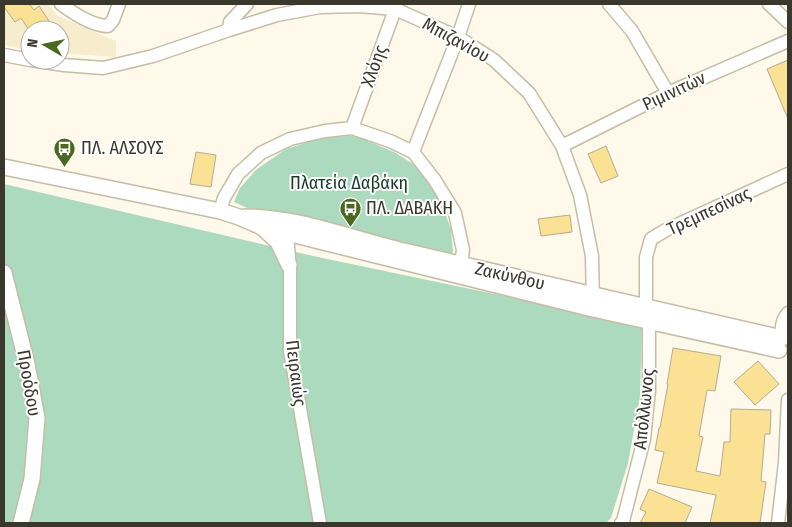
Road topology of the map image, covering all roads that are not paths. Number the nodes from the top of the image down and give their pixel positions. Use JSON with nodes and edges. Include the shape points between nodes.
{"nodes":[{"id":1,"x":61,"y":4,"type":"edge"},
{"id":2,"x":120,"y":4,"type":"edge"},
{"id":3,"x":247,"y":4,"type":"edge"},
{"id":4,"x":469,"y":4,"type":"edge"},
{"id":5,"x":609,"y":4,"type":"edge"},
{"id":6,"x":769,"y":4,"type":"edge"},
{"id":7,"x":396,"y":6,"type":"edge"},
{"id":8,"x":788,"y":22,"type":"edge"},
{"id":9,"x":229,"y":30,"type":"junction"},
{"id":10,"x":458,"y":37,"type":"junction"},
{"id":11,"x":788,"y":40,"type":"edge"},
{"id":12,"x":4,"y":56,"type":"edge"},
{"id":13,"x":20,"y":58,"type":"edge"},
{"id":14,"x":70,"y":65,"type":"edge"},
{"id":15,"x":668,"y":93,"type":"junction"},
{"id":16,"x":352,"y":128,"type":"junction"},
{"id":17,"x":562,"y":146,"type":"junction"},
{"id":18,"x":413,"y":152,"type":"junction"},
{"id":19,"x":4,"y":167,"type":"edge"},
{"id":20,"x":788,"y":174,"type":"edge"},
{"id":21,"x":220,"y":211,"type":"junction"},
{"id":22,"x":238,"y":216,"type":"junction"},
{"id":23,"x":262,"y":227,"type":"junction"},
{"id":24,"x":288,"y":227,"type":"junction"},
{"id":25,"x":309,"y":238,"type":"junction"},
{"id":26,"x":289,"y":261,"type":"junction"},
{"id":27,"x":461,"y":264,"type":"junction"},
{"id":28,"x":4,"y":273,"type":"edge"},
{"id":29,"x":593,"y":302,"type":"junction"},
{"id":30,"x":788,"y":313,"type":"edge"},
{"id":31,"x":647,"y":315,"type":"junction"},
{"id":32,"x":784,"y":345,"type":"edge"},
{"id":33,"x":788,"y":400,"type":"edge"},
{"id":34,"x":21,"y":523,"type":"edge"},
{"id":35,"x":320,"y":523,"type":"edge"},
{"id":36,"x":621,"y":523,"type":"edge"},
{"id":37,"x":778,"y":523,"type":"edge"}],
"edges":[{"from":1,"to":2,"type":"street","via":[[102,26],[108,26],[113,20]]},
{"from":3,"to":9,"type":"street","via":[[230,22]]},
{"from":4,"to":10,"type":"street"},
{"from":5,"to":15,"type":"street","via":[[632,31]]},
{"from":6,"to":8,"type":"street"},
{"from":7,"to":9,"type":"street","name":"Μπιζανίου","via":[[320,7],[277,15]]},
{"from":7,"to":10,"type":"street","name":"Μπιζανίου"},
{"from":7,"to":16,"type":"street","name":"Χλόης"},
{"from":9,"to":14,"type":"street","name":"Μπιζανίου","via":[[153,56],[103,68]]},
{"from":10,"to":17,"type":"street","name":"Μπιζανίου","via":[[494,60],[529,93]]},
{"from":10,"to":18,"type":"street"},
{"from":11,"to":15,"type":"street","name":"Ριμινιτών"},
{"from":12,"to":13,"type":"street","name":"Μπιζανίου"},
{"from":15,"to":17,"type":"street","name":"Ριμινιτών"},
{"from":16,"to":18,"type":"street","via":[[390,140]]},
{"from":16,"to":21,"type":"street","via":[[290,139],[261,153],[238,174]]},
{"from":17,"to":29,"type":"street","name":"Μπιζανίου","via":[[580,195],[592,256]]},
{"from":18,"to":27,"type":"street","via":[[434,178],[455,213],[463,250]]},
{"from":19,"to":21,"type":"street","name":"Ζακύνθου"},
{"from":20,"to":31,"type":"street","name":"Τρεμπεσίνας","via":[[652,239],[646,257]]},
{"from":21,"to":22,"type":"street","name":"Ζακύνθου"},
{"from":22,"to":23,"type":"street","name":"Ζακύνθου"},
{"from":22,"to":24,"type":"street","name":"Ζακύνθου","via":[[266,217]]},
{"from":23,"to":24,"type":"street","name":"Ζακύνθου"},
{"from":23,"to":26,"type":"street","via":[[278,242]]},
{"from":24,"to":25,"type":"street","name":"Ζακύνθου"},
{"from":24,"to":26,"type":"street","name":"Πειραιώς"},
{"from":24,"to":27,"type":"street","name":"Ζακύνθου","via":[[322,229]]},
{"from":25,"to":26,"type":"street","via":[[294,248]]},
{"from":25,"to":29,"type":"street","name":"Ζακύνθου"},
{"from":26,"to":35,"type":"street","name":"Πειραιώς","via":[[290,351]]},
{"from":27,"to":29,"type":"street","name":"Ζακύνθου"},
{"from":28,"to":34,"type":"street","name":"Προόδου","via":[[37,418],[32,479]]},
{"from":29,"to":31,"type":"street","name":"Ζακύνθου"},
{"from":30,"to":32,"type":"street","via":[[781,330]]},
{"from":31,"to":32,"type":"street","name":"Ζακύνθου"},
{"from":31,"to":36,"type":"street","name":"Απόλλωνος","via":[[649,390],[644,439]]},
{"from":33,"to":37,"type":"street"}]}
